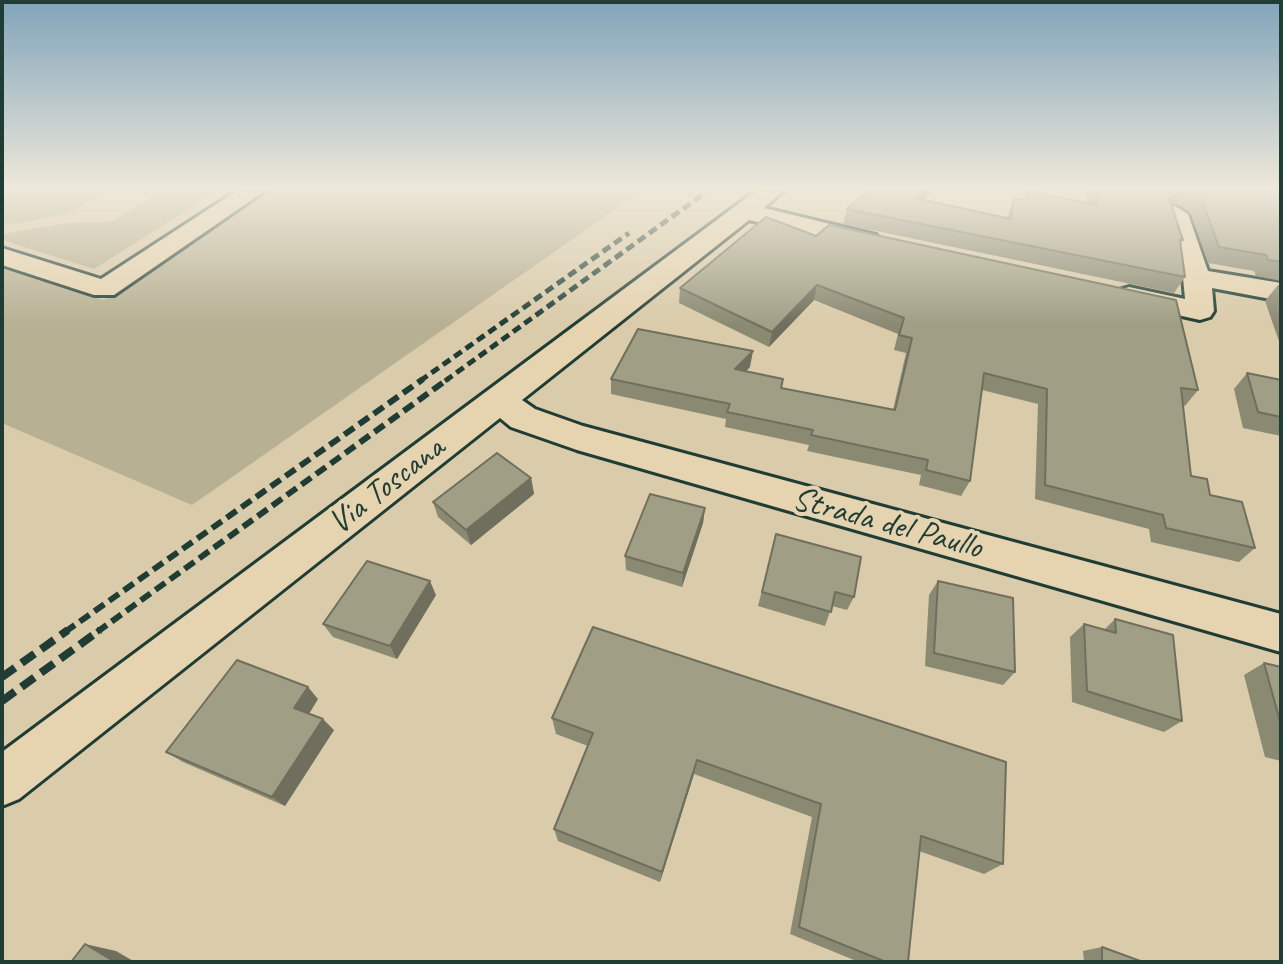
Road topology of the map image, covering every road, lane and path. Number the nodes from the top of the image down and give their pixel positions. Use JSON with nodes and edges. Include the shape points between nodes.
{"nodes":[{"id":1,"x":186,"y":235,"type":"edge"},
{"id":2,"x":713,"y":235,"type":"edge"},
{"id":3,"x":846,"y":235,"type":"edge"},
{"id":4,"x":1182,"y":235,"type":"edge"},
{"id":5,"x":893,"y":246,"type":"edge"},
{"id":6,"x":2,"y":256,"type":"edge"},
{"id":7,"x":1197,"y":277,"type":"junction"},
{"id":8,"x":1108,"y":291,"type":"edge"},
{"id":9,"x":1281,"y":292,"type":"edge"},
{"id":10,"x":499,"y":400,"type":"junction"},
{"id":11,"x":1281,"y":633,"type":"edge"},
{"id":12,"x":2,"y":782,"type":"edge"}],
"edges":[{"from":1,"to":6,"type":"street","via":[[104,289]]},
{"from":2,"to":10,"type":"street","name":"Via Toscana"},
{"from":3,"to":5,"type":"street"},
{"from":4,"to":7,"type":"street"},
{"from":7,"to":8,"type":"street","via":[[1200,311]]},
{"from":7,"to":9,"type":"street"},
{"from":10,"to":11,"type":"street","name":"Strada del Paullo","via":[[523,418],[577,437]]},
{"from":10,"to":12,"type":"street","name":"Via Toscana"}]}
